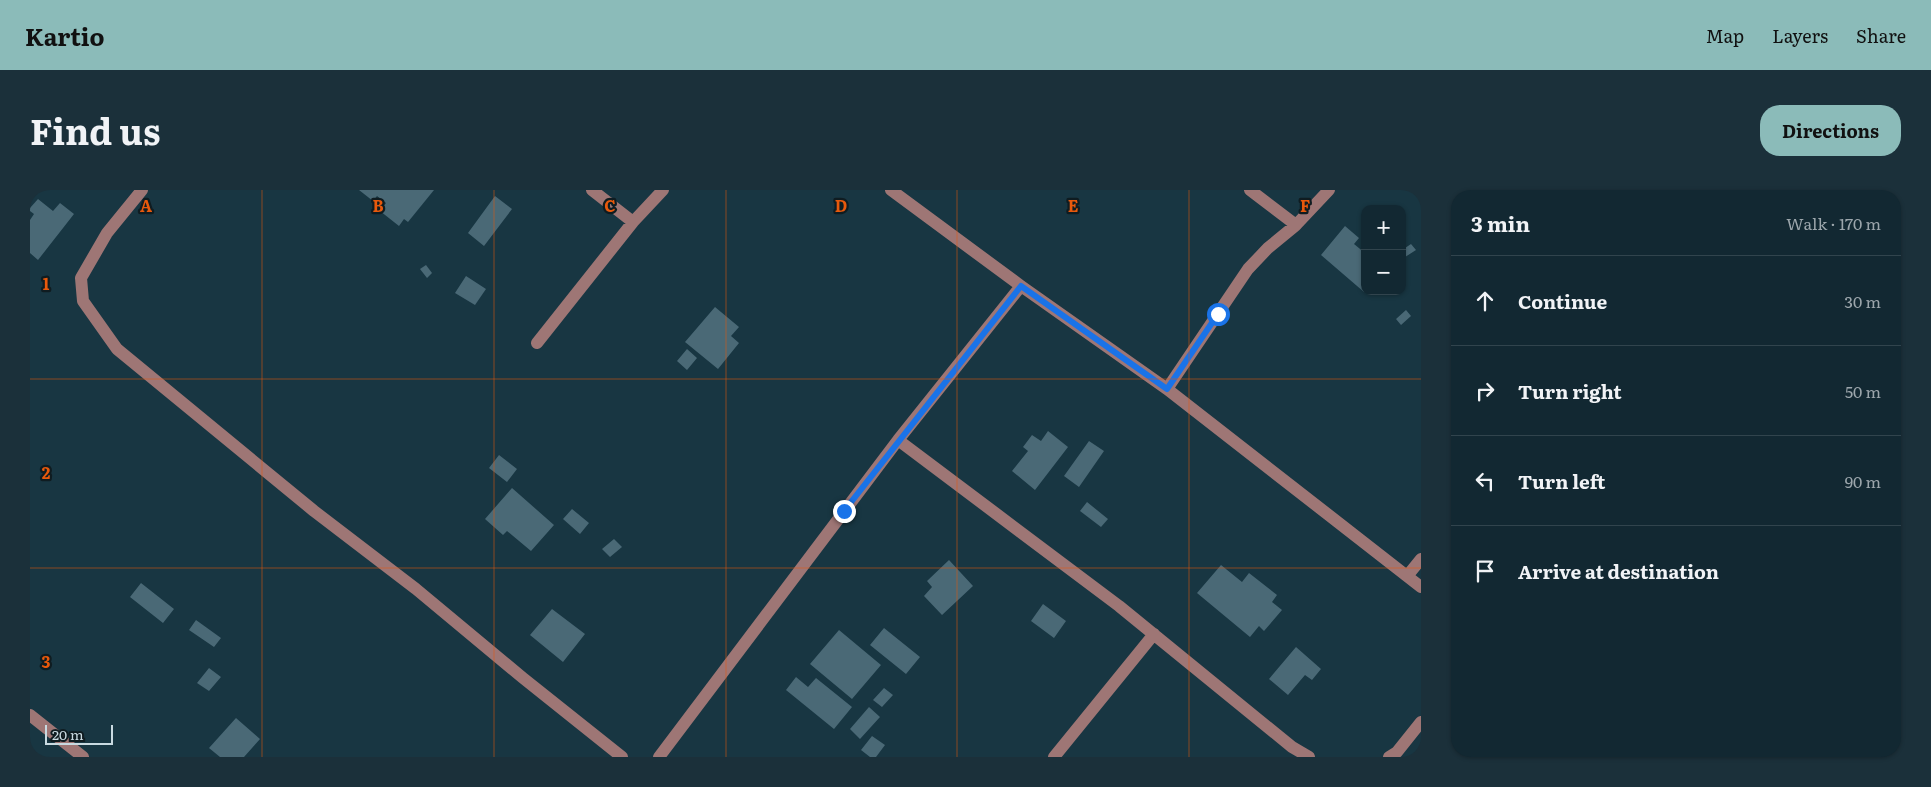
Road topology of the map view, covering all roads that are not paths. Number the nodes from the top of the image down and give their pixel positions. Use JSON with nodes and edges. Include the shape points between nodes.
{"nodes":[{"id":1,"x":142,"y":190,"type":"edge"},
{"id":2,"x":592,"y":190,"type":"edge"},
{"id":3,"x":663,"y":190,"type":"edge"},
{"id":4,"x":891,"y":190,"type":"edge"},
{"id":5,"x":1250,"y":190,"type":"edge"},
{"id":6,"x":1329,"y":190,"type":"edge"},
{"id":7,"x":633,"y":222,"type":"junction"},
{"id":8,"x":1296,"y":225,"type":"junction"},
{"id":9,"x":1021,"y":286,"type":"junction"},
{"id":10,"x":537,"y":343,"type":"dead end"},
{"id":11,"x":1167,"y":389,"type":"junction"},
{"id":12,"x":898,"y":440,"type":"junction"},
{"id":13,"x":1421,"y":559,"type":"edge"},
{"id":14,"x":1408,"y":575,"type":"junction"},
{"id":15,"x":1421,"y":587,"type":"edge"},
{"id":16,"x":1154,"y":634,"type":"junction"},
{"id":17,"x":30,"y":716,"type":"edge"},
{"id":18,"x":1421,"y":722,"type":"edge"},
{"id":19,"x":67,"y":752,"type":"edge"},
{"id":20,"x":84,"y":757,"type":"edge"},
{"id":21,"x":622,"y":757,"type":"edge"},
{"id":22,"x":659,"y":757,"type":"edge"},
{"id":23,"x":1054,"y":757,"type":"edge"},
{"id":24,"x":1309,"y":757,"type":"edge"},
{"id":25,"x":1389,"y":757,"type":"edge"}],
"edges":[{"from":1,"to":21,"type":"street","via":[[107,232],[81,278],[83,301],[117,349]]},
{"from":2,"to":7,"type":"street"},
{"from":3,"to":7,"type":"street"},
{"from":4,"to":9,"type":"street"},
{"from":5,"to":8,"type":"street"},
{"from":6,"to":8,"type":"street"},
{"from":7,"to":10,"type":"street"},
{"from":8,"to":11,"type":"street","via":[[1248,269]]},
{"from":9,"to":11,"type":"street"},
{"from":9,"to":12,"type":"street"},
{"from":11,"to":14,"type":"street"},
{"from":12,"to":16,"type":"street"},
{"from":12,"to":22,"type":"street"},
{"from":13,"to":14,"type":"street"},
{"from":14,"to":15,"type":"street"},
{"from":16,"to":23,"type":"street"},
{"from":16,"to":24,"type":"street","via":[[1292,747]]},
{"from":17,"to":19,"type":"street"},
{"from":18,"to":25,"type":"street","via":[[1397,752]]},
{"from":19,"to":20,"type":"street"}]}
